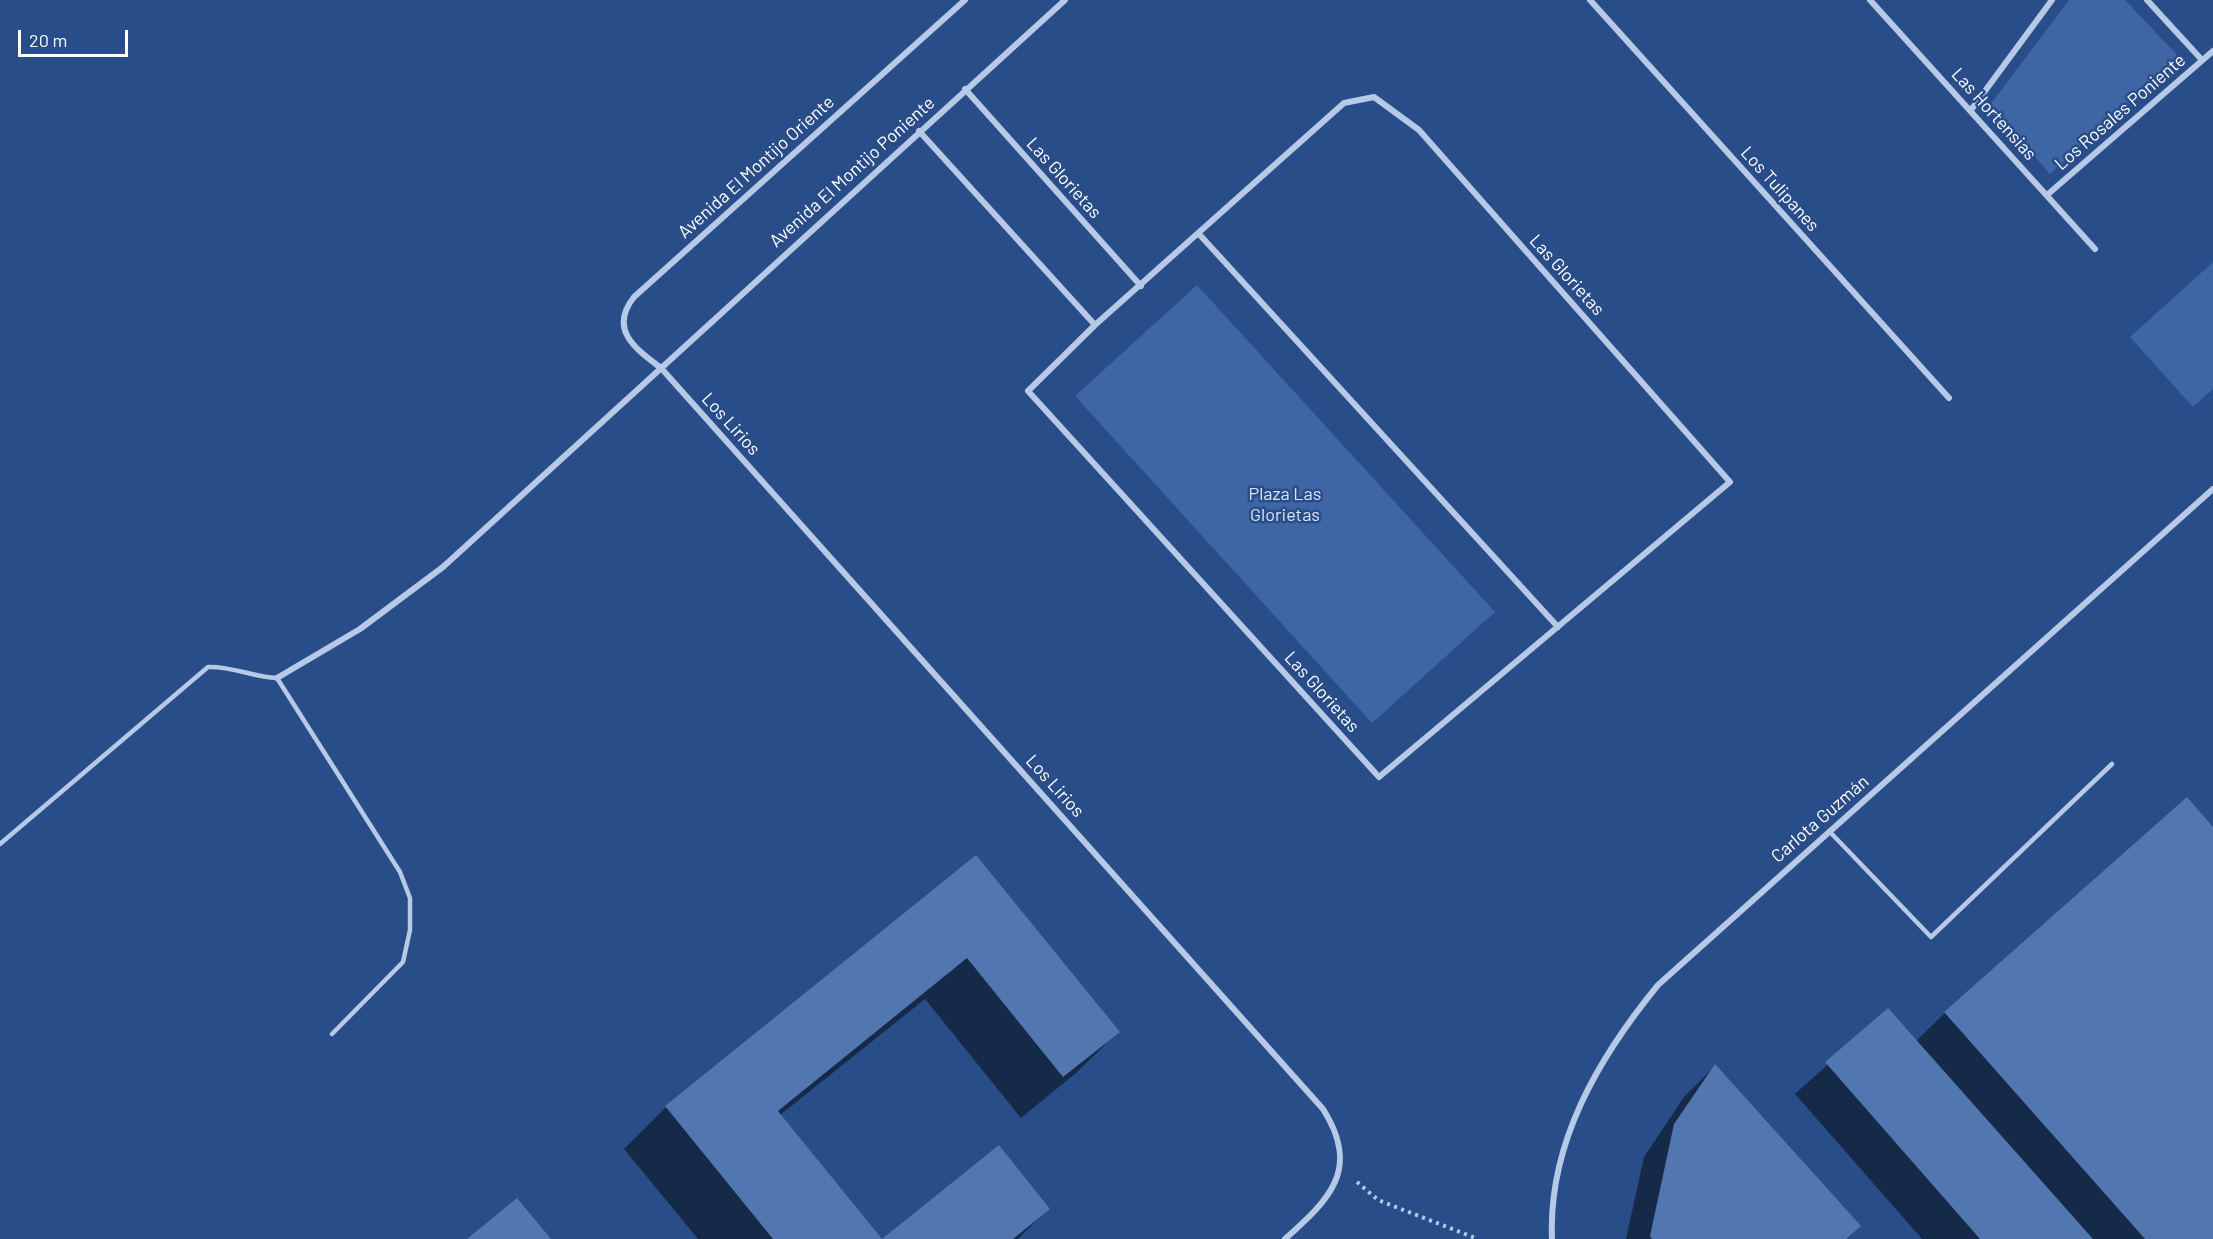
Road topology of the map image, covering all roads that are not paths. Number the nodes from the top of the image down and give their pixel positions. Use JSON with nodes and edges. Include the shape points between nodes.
{"nodes":[{"id":1,"x":965,"y":0,"type":"edge"},
{"id":2,"x":1065,"y":0,"type":"edge"},
{"id":3,"x":1590,"y":0,"type":"edge"},
{"id":4,"x":1870,"y":0,"type":"edge"},
{"id":5,"x":2052,"y":0,"type":"edge"},
{"id":6,"x":2147,"y":0,"type":"edge"},
{"id":7,"x":2213,"y":51,"type":"edge"},
{"id":8,"x":2202,"y":60,"type":"junction"},
{"id":9,"x":965,"y":89,"type":"junction"},
{"id":10,"x":1971,"y":110,"type":"junction"},
{"id":11,"x":919,"y":131,"type":"junction"},
{"id":12,"x":2047,"y":195,"type":"junction"},
{"id":13,"x":1199,"y":234,"type":"junction"},
{"id":14,"x":2095,"y":249,"type":"dead end"},
{"id":15,"x":1140,"y":286,"type":"junction"},
{"id":16,"x":1095,"y":325,"type":"junction"},
{"id":17,"x":661,"y":368,"type":"junction"},
{"id":18,"x":1948,"y":398,"type":"dead end"},
{"id":19,"x":2213,"y":489,"type":"edge"},
{"id":20,"x":1558,"y":627,"type":"junction"},
{"id":21,"x":277,"y":678,"type":"junction"},
{"id":22,"x":2112,"y":764,"type":"dead end"},
{"id":23,"x":1830,"y":832,"type":"junction"},
{"id":24,"x":0,"y":844,"type":"edge"},
{"id":25,"x":332,"y":1034,"type":"dead end"},
{"id":26,"x":1286,"y":1239,"type":"edge"},
{"id":27,"x":1552,"y":1239,"type":"edge"}],
"edges":[{"from":1,"to":17,"type":"street","name":"Avenida El Montijo Oriente","via":[[628,304],[624,321],[629,339],[635,349]]},
{"from":2,"to":9,"type":"street","name":"Avenida El Montijo Poniente"},
{"from":3,"to":18,"type":"street","name":"Los Tulipanes"},
{"from":4,"to":10,"type":"street","name":"Las Hortensias"},
{"from":5,"to":10,"type":"street"},
{"from":6,"to":8,"type":"street"},
{"from":7,"to":8,"type":"street","name":"Los Rosales Poniente"},
{"from":8,"to":12,"type":"street","name":"Los Rosales Poniente"},
{"from":9,"to":11,"type":"street","name":"Avenida El Montijo Poniente"},
{"from":9,"to":15,"type":"street","name":"Las Glorietas"},
{"from":10,"to":12,"type":"street","name":"Las Hortensias"},
{"from":11,"to":16,"type":"street"},
{"from":11,"to":17,"type":"street","name":"Avenida El Montijo Poniente"},
{"from":12,"to":14,"type":"street","name":"Las Hortensias"},
{"from":13,"to":15,"type":"street","name":"Las Glorietas"},
{"from":13,"to":20,"type":"street"},
{"from":13,"to":20,"type":"street","name":"Las Glorietas","via":[[1344,103],[1374,97],[1419,130],[1730,482]]},
{"from":15,"to":16,"type":"street","name":"Las Glorietas"},
{"from":16,"to":20,"type":"street","name":"Las Glorietas","via":[[1028,391],[1379,777]]},
{"from":17,"to":21,"type":"street","name":"Avenida El Montijo Poniente","via":[[443,567],[360,629]]},
{"from":17,"to":26,"type":"street","name":"Los Lirios","via":[[1323,1109],[1337,1136],[1339,1167],[1334,1186],[1325,1203]]},
{"from":19,"to":23,"type":"street","name":"Carlota Guzmán"},
{"from":21,"to":24,"type":"lane","via":[[208,667]]},
{"from":21,"to":25,"type":"lane","via":[[400,872],[410,898],[410,930],[403,962]]},
{"from":22,"to":23,"type":"lane","via":[[1932,937]]},
{"from":23,"to":27,"type":"street","name":"Carlota Guzmán","via":[[1686,957],[1658,985],[1611,1047],[1573,1122],[1561,1157],[1554,1193]]}]}
